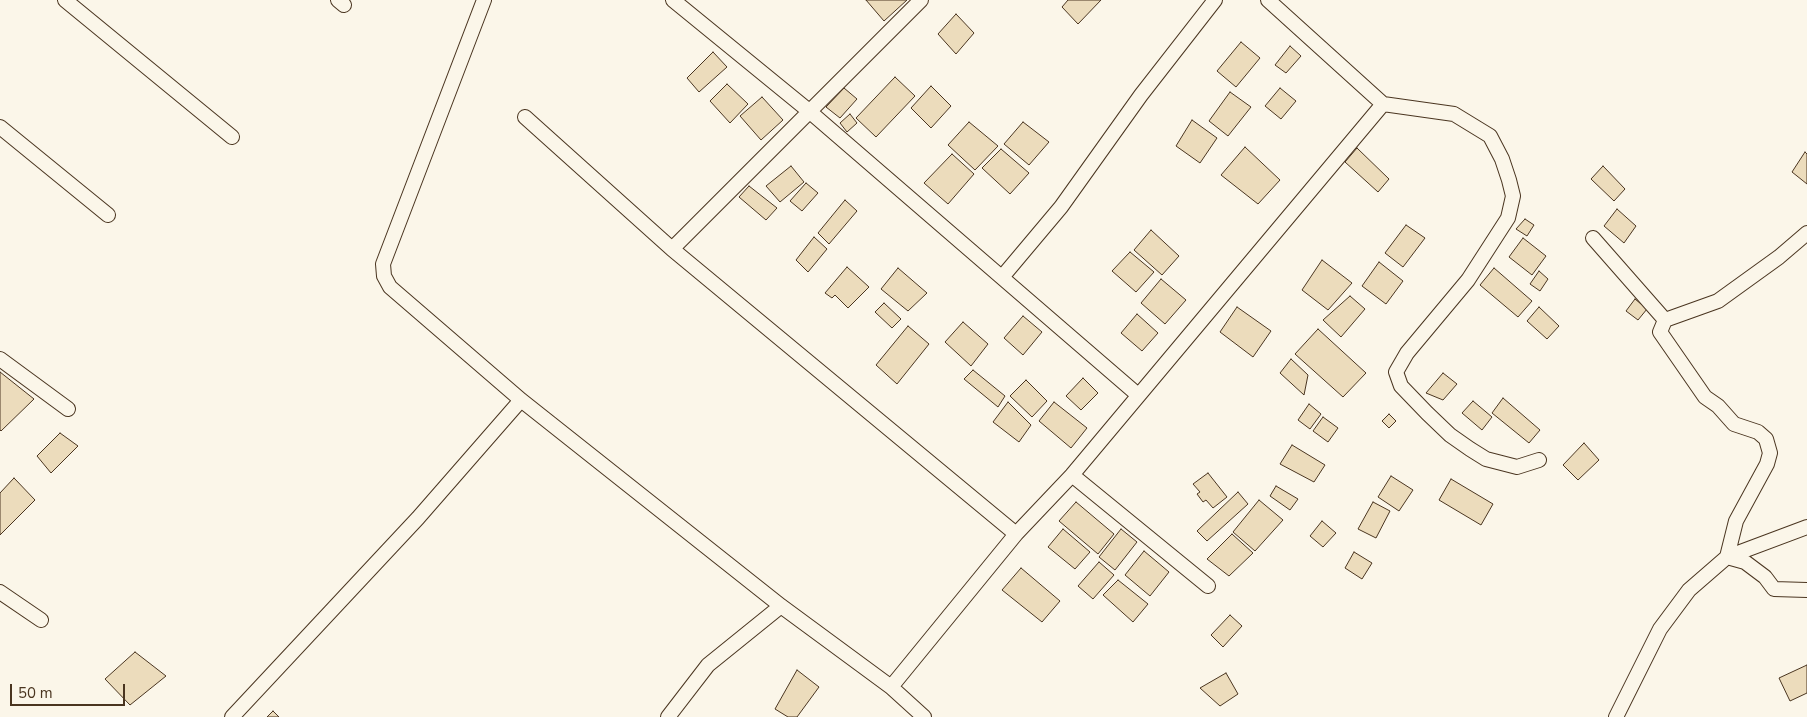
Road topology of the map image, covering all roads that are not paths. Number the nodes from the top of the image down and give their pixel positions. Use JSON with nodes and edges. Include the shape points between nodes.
{"nodes":[{"id":1,"x":65,"y":0,"type":"edge"},
{"id":2,"x":484,"y":0,"type":"edge"},
{"id":3,"x":673,"y":0,"type":"edge"},
{"id":4,"x":921,"y":0,"type":"edge"},
{"id":5,"x":1215,"y":0,"type":"edge"},
{"id":6,"x":1268,"y":0,"type":"edge"},
{"id":7,"x":1383,"y":104,"type":"junction"},
{"id":8,"x":809,"y":111,"type":"junction"},
{"id":9,"x":525,"y":117,"type":"dead end"},
{"id":10,"x":0,"y":126,"type":"edge"},
{"id":11,"x":232,"y":137,"type":"dead end"},
{"id":12,"x":108,"y":214,"type":"dead end"},
{"id":13,"x":1807,"y":233,"type":"edge"},
{"id":14,"x":1593,"y":238,"type":"dead end"},
{"id":15,"x":672,"y":250,"type":"junction"},
{"id":16,"x":1003,"y":276,"type":"junction"},
{"id":17,"x":1665,"y":320,"type":"junction"},
{"id":18,"x":0,"y":359,"type":"edge"},
{"id":19,"x":1138,"y":395,"type":"junction"},
{"id":20,"x":521,"y":400,"type":"junction"},
{"id":21,"x":68,"y":409,"type":"dead end"},
{"id":22,"x":1538,"y":460,"type":"dead end"},
{"id":23,"x":1072,"y":475,"type":"junction"},
{"id":24,"x":1807,"y":526,"type":"edge"},
{"id":25,"x":1016,"y":534,"type":"junction"},
{"id":26,"x":1727,"y":557,"type":"junction"},
{"id":27,"x":1208,"y":586,"type":"dead end"},
{"id":28,"x":1807,"y":590,"type":"edge"},
{"id":29,"x":0,"y":592,"type":"edge"},
{"id":30,"x":781,"y":606,"type":"junction"},
{"id":31,"x":41,"y":620,"type":"dead end"},
{"id":32,"x":891,"y":687,"type":"junction"},
{"id":33,"x":232,"y":717,"type":"edge"},
{"id":34,"x":668,"y":717,"type":"edge"},
{"id":35,"x":924,"y":717,"type":"edge"},
{"id":36,"x":1616,"y":717,"type":"edge"}],
"edges":[{"from":1,"to":11,"type":"street"},
{"from":2,"to":20,"type":"street","via":[[383,264],[384,276],[390,287]]},
{"from":3,"to":8,"type":"street"},
{"from":4,"to":8,"type":"street"},
{"from":5,"to":16,"type":"street","via":[[1061,207]]},
{"from":6,"to":7,"type":"street"},
{"from":7,"to":19,"type":"street"},
{"from":7,"to":22,"type":"street","via":[[1454,114],[1490,136],[1502,159],[1513,196],[1508,218],[1468,280],[1407,353],[1396,372],[1401,386],[1450,435],[1486,459],[1518,467]]},
{"from":8,"to":15,"type":"street"},
{"from":8,"to":16,"type":"street"},
{"from":9,"to":15,"type":"street"},
{"from":10,"to":12,"type":"street"},
{"from":13,"to":17,"type":"street","via":[[1718,301]]},
{"from":14,"to":17,"type":"street"},
{"from":15,"to":25,"type":"street"},
{"from":16,"to":19,"type":"street"},
{"from":17,"to":26,"type":"street","via":[[1660,332],[1695,385],[1734,424],[1758,432],[1766,439],[1770,453],[1736,521]]},
{"from":18,"to":21,"type":"street"},
{"from":19,"to":23,"type":"street"},
{"from":20,"to":30,"type":"street"},
{"from":20,"to":33,"type":"street","via":[[418,518]]},
{"from":23,"to":25,"type":"street"},
{"from":23,"to":27,"type":"street"},
{"from":24,"to":26,"type":"street"},
{"from":25,"to":32,"type":"street"},
{"from":26,"to":28,"type":"street","via":[[1745,562],[1765,577],[1774,589]]},
{"from":26,"to":36,"type":"street","via":[[1689,590],[1660,629]]},
{"from":29,"to":31,"type":"street"},
{"from":30,"to":32,"type":"street"},
{"from":30,"to":34,"type":"street","via":[[708,665]]},
{"from":32,"to":35,"type":"street"}]}
